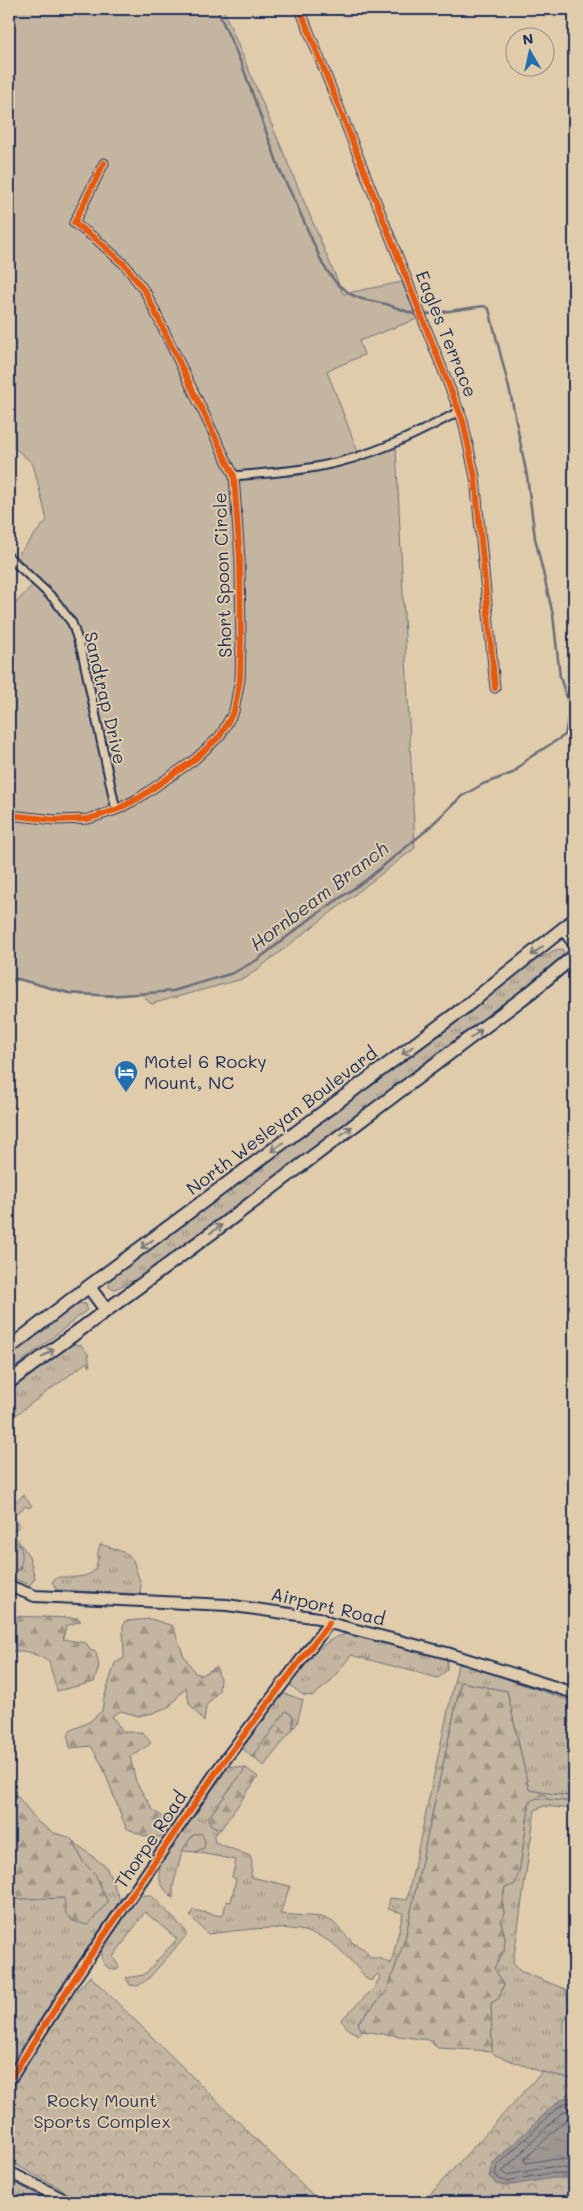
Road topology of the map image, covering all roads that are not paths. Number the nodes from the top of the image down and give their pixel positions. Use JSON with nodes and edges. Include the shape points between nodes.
{"nodes":[{"id":1,"x":300,"y":9,"type":"edge"},
{"id":2,"x":104,"y":163,"type":"dead end"},
{"id":3,"x":460,"y":411,"type":"junction"},
{"id":4,"x":234,"y":476,"type":"junction"},
{"id":5,"x":9,"y":557,"type":"edge"},
{"id":6,"x":495,"y":688,"type":"dead end"},
{"id":7,"x":116,"y":810,"type":"junction"},
{"id":8,"x":9,"y":815,"type":"edge"},
{"id":9,"x":574,"y":920,"type":"edge"},
{"id":10,"x":564,"y":929,"type":"junction"},
{"id":11,"x":574,"y":942,"type":"edge"},
{"id":12,"x":574,"y":956,"type":"edge"},
{"id":13,"x":88,"y":1286,"type":"junction"},
{"id":14,"x":106,"y":1310,"type":"junction"},
{"id":15,"x":9,"y":1348,"type":"edge"},
{"id":16,"x":9,"y":1382,"type":"edge"},
{"id":17,"x":9,"y":1586,"type":"edge"},
{"id":18,"x":9,"y":1594,"type":"edge"},
{"id":19,"x":35,"y":1596,"type":"junction"},
{"id":20,"x":329,"y":1624,"type":"junction"},
{"id":21,"x":574,"y":1693,"type":"edge"},
{"id":22,"x":9,"y":2081,"type":"edge"},
{"id":23,"x":9,"y":2172,"type":"edge"},
{"id":24,"x":69,"y":2202,"type":"edge"}],
"edges":[{"from":1,"to":3,"type":"street","name":"Eagles Terrace"},
{"from":2,"to":4,"type":"street","name":"Short Spoon Circle","via":[[74,223],[125,265],[146,293]]},
{"from":3,"to":4,"type":"street","via":[[347,460]]},
{"from":3,"to":6,"type":"street","name":"Eagles Terrace","via":[[475,477]]},
{"from":4,"to":7,"type":"street","name":"Short Spoon Circle","via":[[241,641],[240,680],[234,711],[210,748],[162,783]]},
{"from":5,"to":7,"type":"street","name":"Sandtrap Drive","via":[[54,599],[72,623],[82,652]]},
{"from":7,"to":8,"type":"street","name":"Short Spoon Circle","via":[[101,816],[72,820]]},
{"from":9,"to":10,"type":"highway","name":"North Wesleyan Boulevard"},
{"from":10,"to":11,"type":"highway"},
{"from":10,"to":13,"type":"highway","name":"North Wesleyan Boulevard","one_way":true,"via":[[465,1007]]},
{"from":14,"to":12,"type":"highway","one_way":true,"via":[[519,1002]]},
{"from":13,"to":14,"type":"highway"},
{"from":13,"to":15,"type":"highway","name":"North Wesleyan Boulevard"},
{"from":16,"to":14,"type":"highway","one_way":true},
{"from":17,"to":19,"type":"street","name":"Airport Road"},
{"from":18,"to":19,"type":"street"},
{"from":19,"to":20,"type":"street","name":"Airport Road","via":[[227,1605],[319,1618]]},
{"from":20,"to":21,"type":"street","name":"Airport Road","via":[[446,1653]]},
{"from":20,"to":22,"type":"street","name":"Thorpe Road","via":[[221,1765],[75,1978]]},
{"from":23,"to":24,"type":"street"}]}
